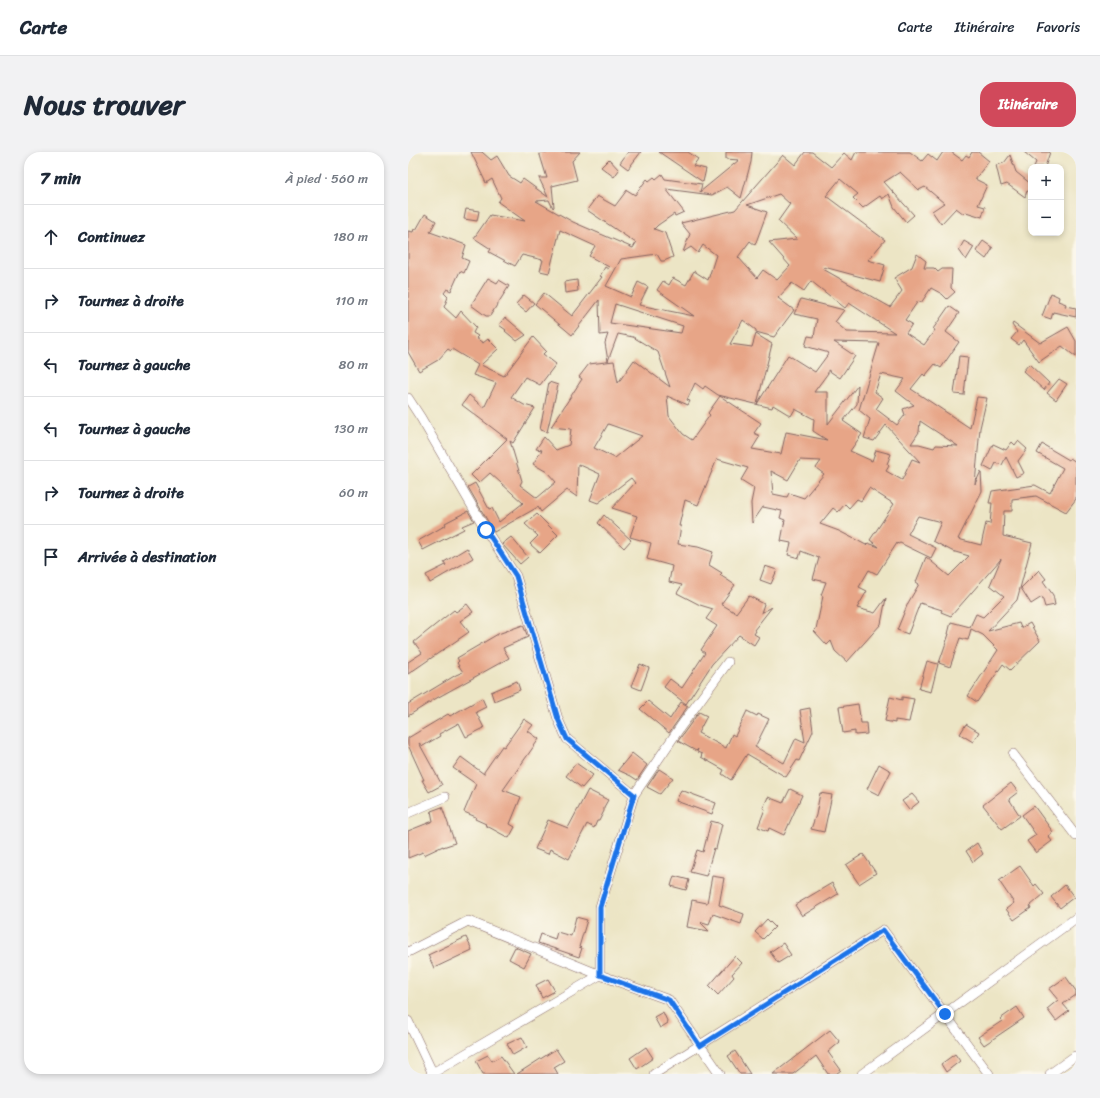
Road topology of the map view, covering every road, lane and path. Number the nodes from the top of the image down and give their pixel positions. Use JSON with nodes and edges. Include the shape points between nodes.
{"nodes":[{"id":1,"x":408,"y":398,"type":"edge"},
{"id":2,"x":728,"y":662,"type":"dead end"},
{"id":3,"x":1013,"y":754,"type":"dead end"},
{"id":4,"x":634,"y":795,"type":"junction"},
{"id":5,"x":445,"y":797,"type":"dead end"},
{"id":6,"x":408,"y":813,"type":"edge"},
{"id":7,"x":1076,"y":836,"type":"edge"},
{"id":8,"x":1076,"y":918,"type":"edge"},
{"id":9,"x":408,"y":952,"type":"edge"},
{"id":10,"x":600,"y":975,"type":"junction"},
{"id":11,"x":945,"y":1014,"type":"junction"},
{"id":12,"x":408,"y":1021,"type":"edge"},
{"id":13,"x":700,"y":1046,"type":"junction"},
{"id":14,"x":1076,"y":1056,"type":"edge"},
{"id":15,"x":432,"y":1074,"type":"edge"},
{"id":16,"x":654,"y":1074,"type":"edge"},
{"id":17,"x":720,"y":1074,"type":"edge"},
{"id":18,"x":862,"y":1074,"type":"edge"},
{"id":19,"x":989,"y":1074,"type":"edge"},
{"id":20,"x":1050,"y":1074,"type":"edge"}],
"edges":[{"from":1,"to":4,"type":"street","via":[[516,576],[558,719],[567,739]]},
{"from":2,"to":4,"type":"street"},
{"from":3,"to":7,"type":"street"},
{"from":4,"to":10,"type":"street","via":[[600,907]]},
{"from":5,"to":6,"type":"street"},
{"from":8,"to":11,"type":"street"},
{"from":9,"to":10,"type":"street","via":[[468,921]]},
{"from":10,"to":13,"type":"street","via":[[669,1000]]},
{"from":10,"to":15,"type":"street"},
{"from":11,"to":13,"type":"street","via":[[883,930]]},
{"from":11,"to":18,"type":"street"},
{"from":11,"to":19,"type":"street"},
{"from":12,"to":15,"type":"street"},
{"from":13,"to":16,"type":"street"},
{"from":13,"to":17,"type":"street"},
{"from":14,"to":20,"type":"street"}]}
